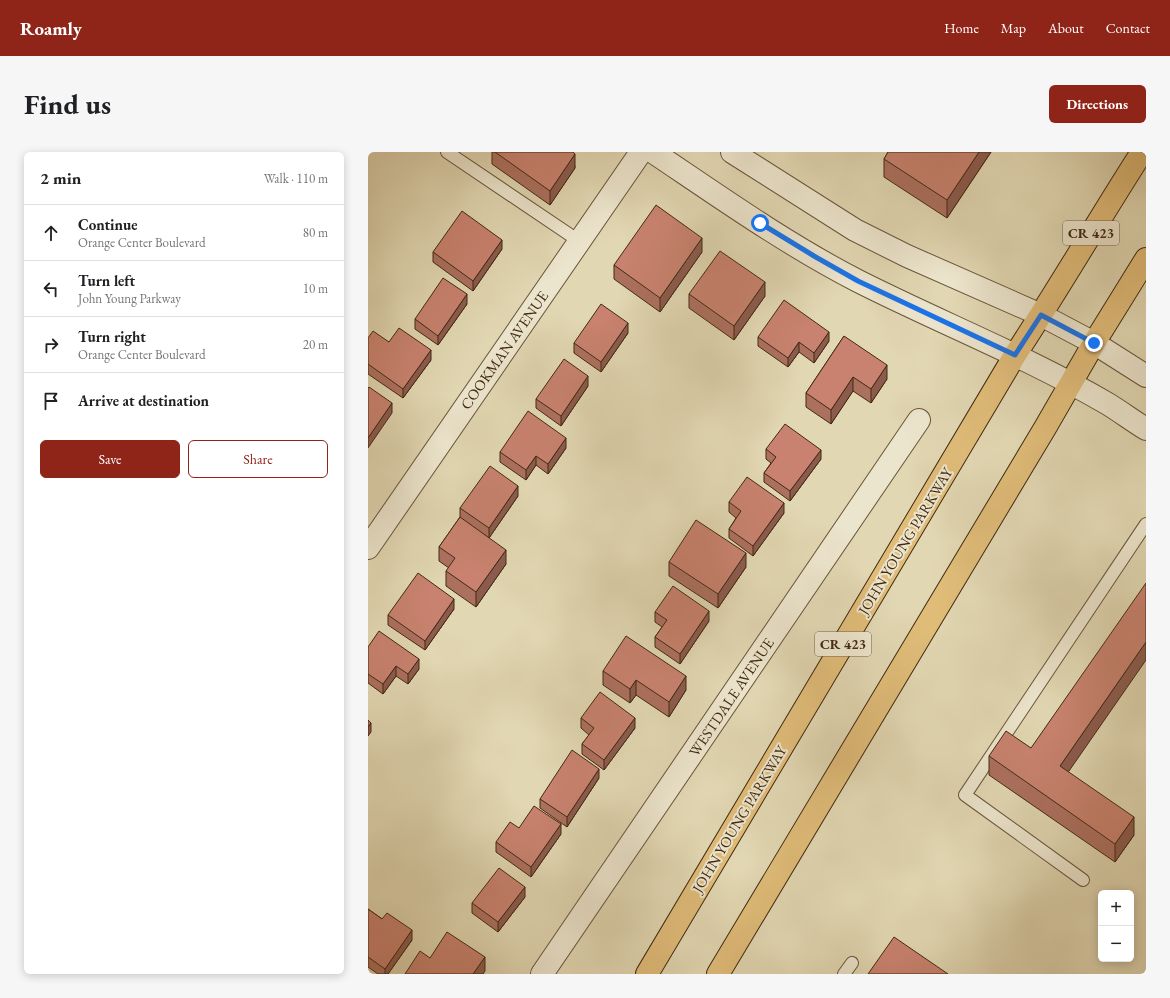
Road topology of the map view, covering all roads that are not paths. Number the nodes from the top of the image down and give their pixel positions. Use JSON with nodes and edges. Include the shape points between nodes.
{"nodes":[{"id":1,"x":447,"y":152,"type":"edge"},
{"id":2,"x":641,"y":152,"type":"edge"},
{"id":3,"x":653,"y":152,"type":"edge"},
{"id":4,"x":732,"y":152,"type":"edge"},
{"id":5,"x":1142,"y":152,"type":"edge"},
{"id":6,"x":579,"y":241,"type":"junction"},
{"id":7,"x":1146,"y":258,"type":"edge"},
{"id":8,"x":1041,"y":315,"type":"junction"},
{"id":9,"x":1094,"y":343,"type":"junction"},
{"id":10,"x":1015,"y":355,"type":"junction"},
{"id":11,"x":1146,"y":376,"type":"edge"},
{"id":12,"x":1071,"y":384,"type":"junction"},
{"id":13,"x":919,"y":420,"type":"dead end"},
{"id":14,"x":1146,"y":429,"type":"edge"},
{"id":15,"x":1146,"y":524,"type":"edge"},
{"id":16,"x":368,"y":548,"type":"edge"},
{"id":17,"x":1083,"y":880,"type":"dead end"},
{"id":18,"x":852,"y":963,"type":"dead end"},
{"id":19,"x":542,"y":974,"type":"edge"},
{"id":20,"x":647,"y":974,"type":"edge"},
{"id":21,"x":718,"y":974,"type":"edge"},
{"id":22,"x":844,"y":974,"type":"edge"}],
"edges":[{"from":1,"to":6,"type":"lane"},
{"from":2,"to":6,"type":"street","name":"COOKMAN AVENUE"},
{"from":3,"to":10,"type":"street","via":[[760,223],[858,281]]},
{"from":4,"to":8,"type":"street","via":[[855,230],[907,256]]},
{"from":5,"to":8,"type":"main road","name":"JOHN YOUNG PARKWAY","number":"CR 423"},
{"from":6,"to":16,"type":"street","name":"COOKMAN AVENUE"},
{"from":7,"to":9,"type":"main road"},
{"from":8,"to":9,"type":"street"},
{"from":8,"to":10,"type":"main road","name":"JOHN YOUNG PARKWAY","number":"CR 423"},
{"from":9,"to":11,"type":"street"},
{"from":9,"to":12,"type":"main road"},
{"from":10,"to":12,"type":"street"},
{"from":10,"to":20,"type":"main road","name":"JOHN YOUNG PARKWAY","number":"CR 423"},
{"from":12,"to":14,"type":"street","via":[[1109,404]]},
{"from":12,"to":21,"type":"main road"},
{"from":13,"to":19,"type":"street","name":"WESTDALE AVENUE"},
{"from":15,"to":17,"type":"lane","via":[[965,795]]},
{"from":18,"to":22,"type":"lane"}]}
